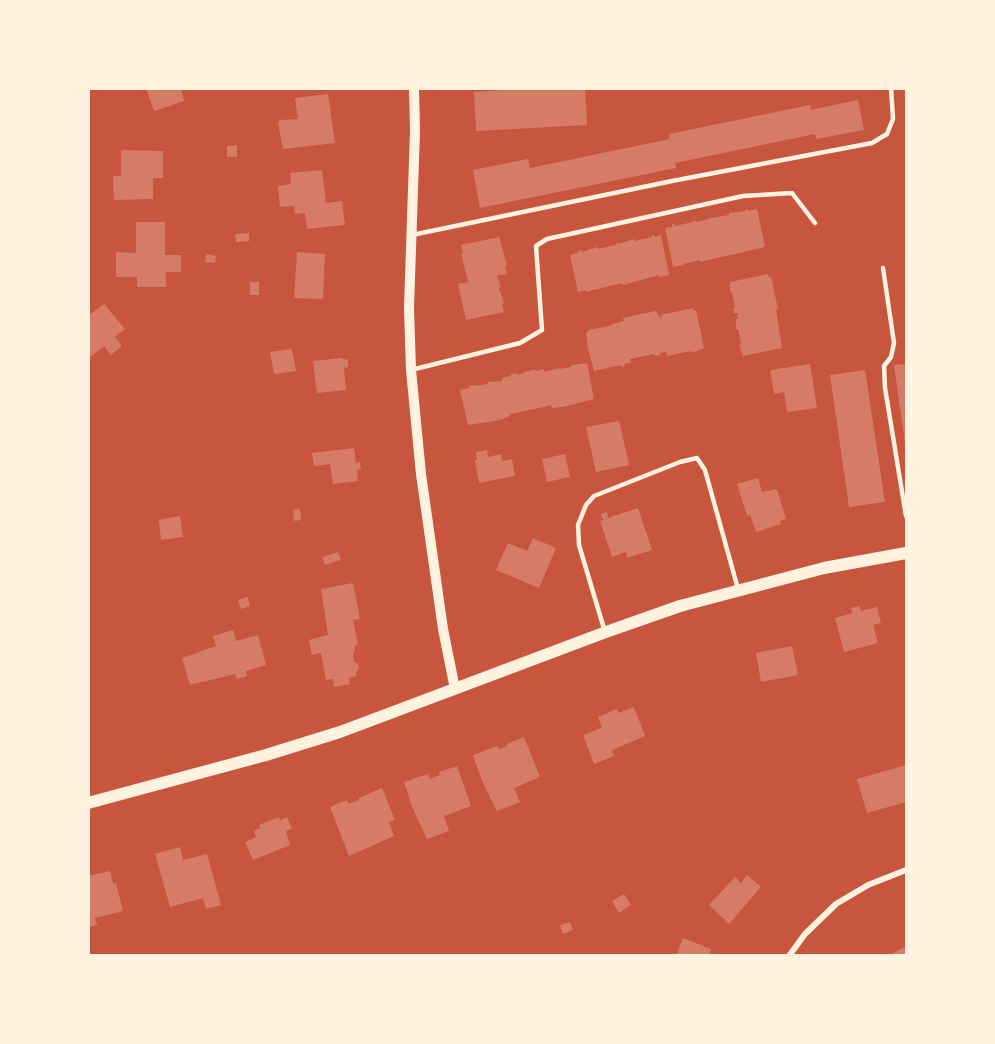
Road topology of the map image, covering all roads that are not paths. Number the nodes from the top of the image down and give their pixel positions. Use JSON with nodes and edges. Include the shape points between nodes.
{"nodes":[{"id":1,"x":414,"y":88,"type":"edge"},
{"id":2,"x":891,"y":88,"type":"edge"},
{"id":3,"x":815,"y":223,"type":"dead end"},
{"id":4,"x":412,"y":235,"type":"junction"},
{"id":5,"x":883,"y":268,"type":"dead end"},
{"id":6,"x":411,"y":370,"type":"junction"},
{"id":7,"x":906,"y":516,"type":"edge"},
{"id":8,"x":906,"y":553,"type":"edge"},
{"id":9,"x":738,"y":589,"type":"junction"},
{"id":10,"x":606,"y":632,"type":"junction"},
{"id":11,"x":455,"y":689,"type":"junction"},
{"id":12,"x":88,"y":803,"type":"edge"},
{"id":13,"x":906,"y":870,"type":"edge"},
{"id":14,"x":789,"y":956,"type":"edge"}],
"edges":[{"from":1,"to":4,"type":"street"},
{"from":2,"to":4,"type":"lane","via":[[893,118],[887,134],[872,143]]},
{"from":3,"to":6,"type":"lane","via":[[792,194],[743,196],[547,239],[536,246],[542,330],[520,343]]},
{"from":4,"to":6,"type":"street"},
{"from":5,"to":7,"type":"lane","via":[[894,343],[884,366],[885,388]]},
{"from":6,"to":11,"type":"street","via":[[421,474]]},
{"from":8,"to":9,"type":"main road"},
{"from":9,"to":10,"type":"main road"},
{"from":9,"to":10,"type":"lane","via":[[705,470],[697,458],[680,462],[594,496],[586,505],[578,525],[579,545]]},
{"from":10,"to":11,"type":"main road"},
{"from":11,"to":12,"type":"main road","via":[[266,755]]},
{"from":13,"to":14,"type":"street","via":[[868,885],[836,904]]}]}
